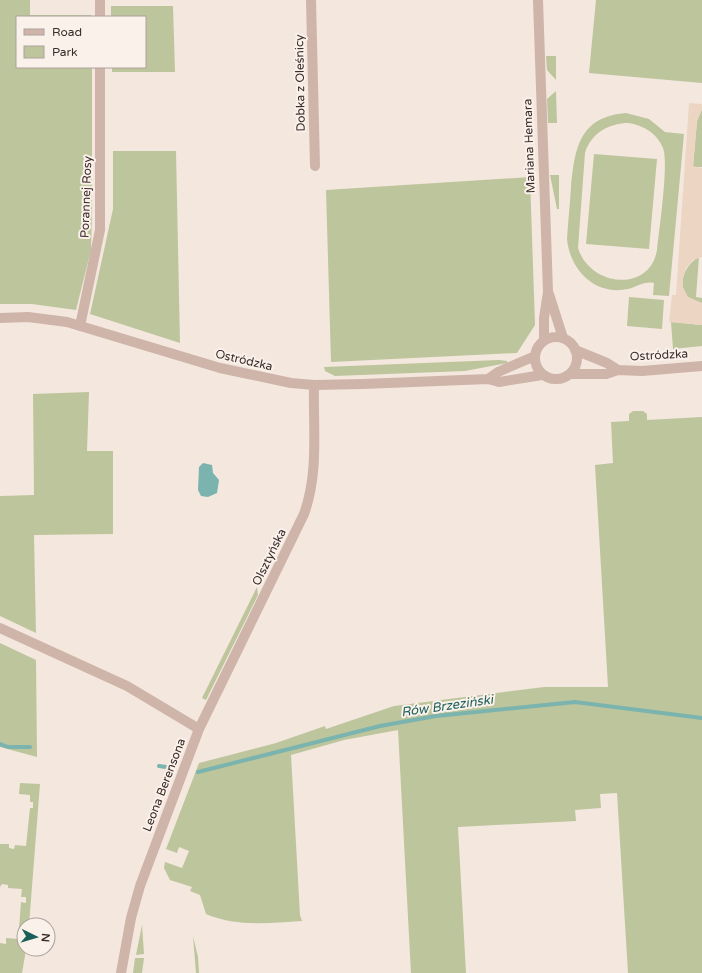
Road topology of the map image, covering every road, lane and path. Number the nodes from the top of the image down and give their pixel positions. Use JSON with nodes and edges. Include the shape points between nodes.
{"nodes":[{"id":1,"x":100,"y":0,"type":"edge"},
{"id":2,"x":311,"y":0,"type":"edge"},
{"id":3,"x":538,"y":0,"type":"edge"},
{"id":4,"x":100,"y":16,"type":"edge"},
{"id":5,"x":100,"y":68,"type":"edge"},
{"id":6,"x":315,"y":166,"type":"dead end"},
{"id":7,"x":548,"y":292,"type":"junction"},
{"id":8,"x":0,"y":318,"type":"edge"},
{"id":9,"x":80,"y":326,"type":"junction"},
{"id":10,"x":563,"y":338,"type":"junction"},
{"id":11,"x":544,"y":341,"type":"junction"},
{"id":12,"x":575,"y":350,"type":"junction"},
{"id":13,"x":535,"y":356,"type":"junction"},
{"id":14,"x":702,"y":366,"type":"edge"},
{"id":15,"x":618,"y":370,"type":"junction"},
{"id":16,"x":542,"y":374,"type":"junction"},
{"id":17,"x":570,"y":374,"type":"junction"},
{"id":18,"x":488,"y":379,"type":"junction"},
{"id":19,"x":314,"y":385,"type":"junction"},
{"id":20,"x":0,"y":628,"type":"edge"},
{"id":21,"x":199,"y":729,"type":"junction"},
{"id":22,"x":121,"y":973,"type":"edge"}],
"edges":[{"from":1,"to":4,"type":"street"},
{"from":2,"to":6,"type":"street","name":"Dobka z Oleśnicy"},
{"from":3,"to":7,"type":"street","name":"Mariana Hemara"},
{"from":5,"to":9,"type":"street","name":"Porannej Rosy","via":[[100,230]]},
{"from":7,"to":10,"type":"street","name":"Mariana Hemara"},
{"from":7,"to":11,"type":"street","name":"Mariana Hemara"},
{"from":8,"to":9,"type":"street","name":"Ostródzka","via":[[42,318]]},
{"from":9,"to":19,"type":"street","name":"Ostródzka","via":[[244,374]]},
{"from":10,"to":11,"type":"street","via":[[550,338]]},
{"from":10,"to":12,"type":"street"},
{"from":11,"to":13,"type":"street","via":[[536,350]]},
{"from":12,"to":15,"type":"street","name":"Ostródzka"},
{"from":12,"to":17,"type":"street","via":[[576,363]]},
{"from":13,"to":16,"type":"street","via":[[536,366]]},
{"from":13,"to":18,"type":"street","name":"Ostródzka"},
{"from":14,"to":15,"type":"street","name":"Ostródzka","via":[[642,371]]},
{"from":15,"to":17,"type":"street","name":"Ostródzka","via":[[606,374]]},
{"from":16,"to":17,"type":"street","via":[[553,380]]},
{"from":16,"to":18,"type":"street","name":"Ostródzka","via":[[499,382]]},
{"from":18,"to":19,"type":"street","name":"Ostródzka"},
{"from":19,"to":21,"type":"street","name":"Olsztyńska","via":[[314,478],[309,502]]},
{"from":20,"to":21,"type":"street","name":"Leona Berensona","via":[[127,686]]},
{"from":21,"to":22,"type":"street","name":"Leona Berensona","via":[[140,886]]}]}
